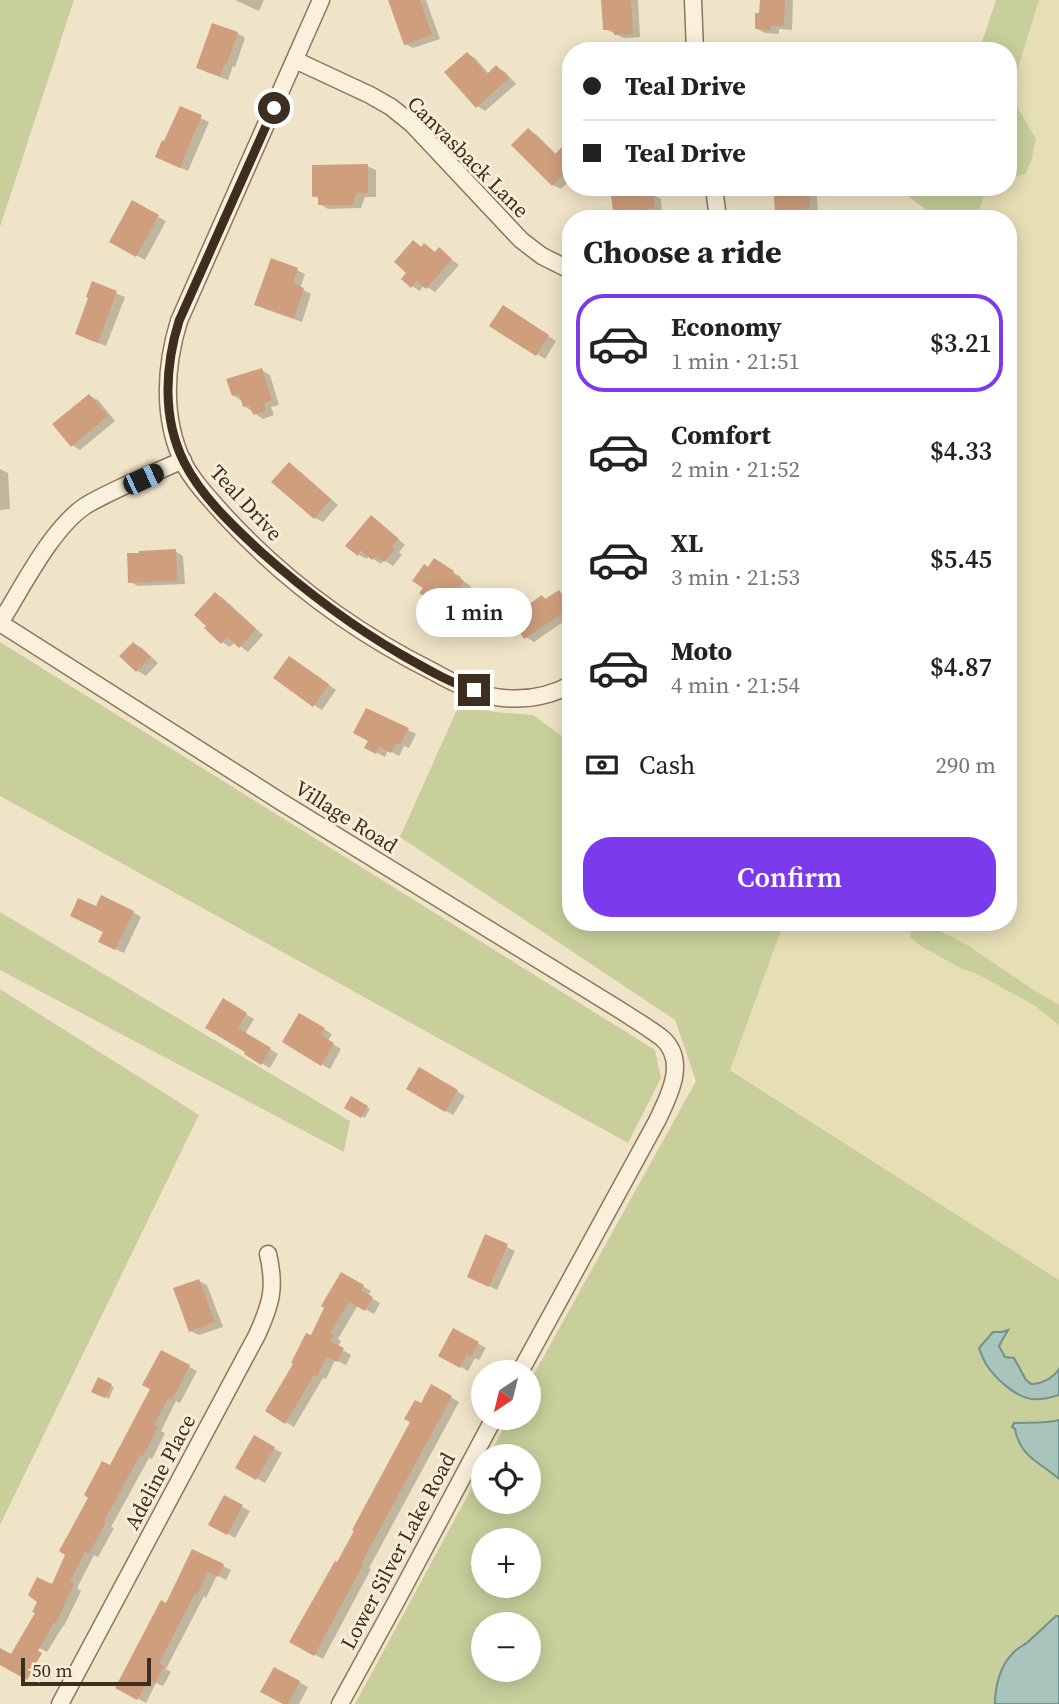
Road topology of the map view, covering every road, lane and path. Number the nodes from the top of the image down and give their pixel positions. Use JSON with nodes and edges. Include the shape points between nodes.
{"nodes":[{"id":1,"x":321,"y":0,"type":"edge"},
{"id":2,"x":693,"y":0,"type":"edge"},
{"id":3,"x":695,"y":42,"type":"edge"},
{"id":4,"x":295,"y":60,"type":"junction"},
{"id":5,"x":562,"y":267,"type":"edge"},
{"id":6,"x":183,"y":460,"type":"junction"},
{"id":7,"x":0,"y":623,"type":"edge"},
{"id":8,"x":562,"y":688,"type":"edge"},
{"id":9,"x":268,"y":1254,"type":"dead end"},
{"id":10,"x":527,"y":1360,"type":"edge"},
{"id":11,"x":488,"y":1430,"type":"edge"},
{"id":12,"x":60,"y":1704,"type":"edge"},
{"id":13,"x":340,"y":1704,"type":"edge"}],
"edges":[{"from":1,"to":4,"type":"street","name":"Teal Drive"},
{"from":2,"to":3,"type":"street"},
{"from":4,"to":5,"type":"street","name":"Canvasback Lane","via":[[370,94],[402,116],[521,240]]},
{"from":4,"to":6,"type":"street","name":"Teal Drive","via":[[172,344],[168,399]]},
{"from":6,"to":7,"type":"street","via":[[103,497],[68,521]]},
{"from":6,"to":8,"type":"street","name":"Teal Drive","via":[[204,494],[239,532],[324,605],[378,641],[460,686],[487,695],[527,698]]},
{"from":7,"to":10,"type":"street","name":"Village Road","via":[[620,1010],[670,1047],[675,1060],[670,1093]]},
{"from":9,"to":12,"type":"street","name":"Adeline Place","via":[[273,1291],[257,1335]]},
{"from":11,"to":13,"type":"street","name":"Lower Silver Lake Road"}]}
